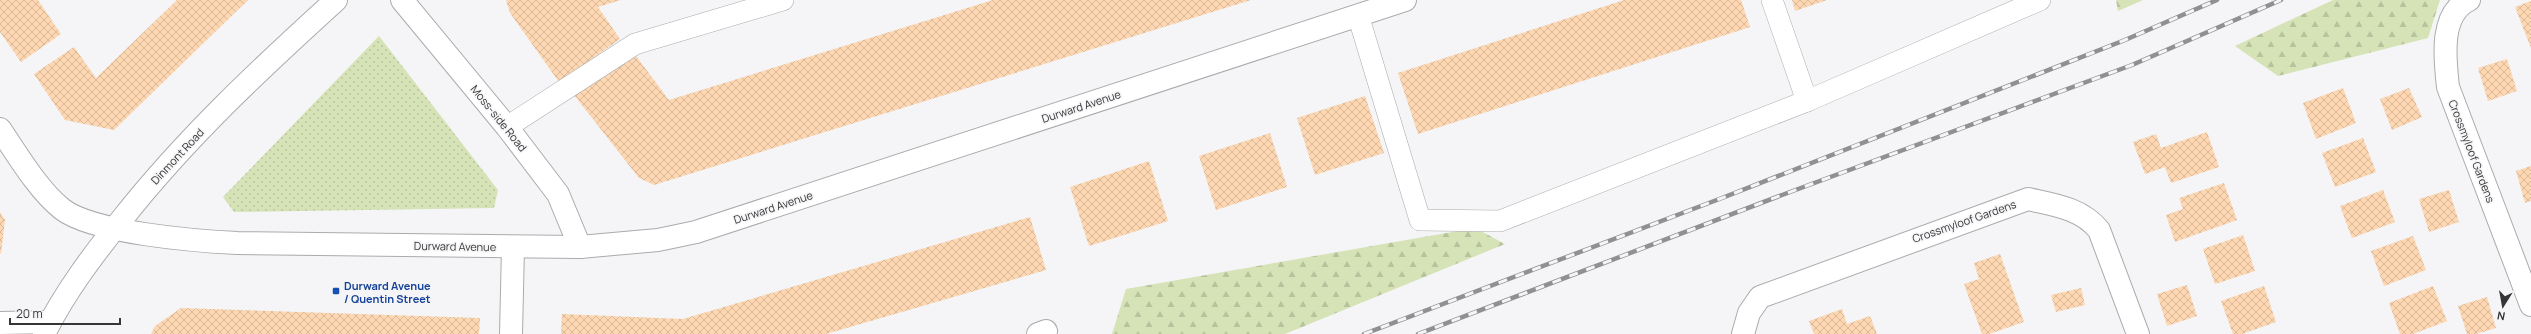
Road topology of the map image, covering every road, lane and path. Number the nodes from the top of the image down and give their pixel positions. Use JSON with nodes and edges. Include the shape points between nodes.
{"nodes":[{"id":1,"x":336,"y":0,"type":"edge"},
{"id":2,"x":402,"y":0,"type":"edge"},
{"id":3,"x":783,"y":0,"type":"edge"},
{"id":4,"x":1405,"y":0,"type":"edge"},
{"id":5,"x":1772,"y":0,"type":"edge"},
{"id":6,"x":2040,"y":0,"type":"edge"},
{"id":7,"x":2469,"y":0,"type":"edge"},
{"id":8,"x":1358,"y":7,"type":"edge"},
{"id":9,"x":1807,"y":101,"type":"junction"},
{"id":10,"x":507,"y":127,"type":"junction"},
{"id":11,"x":0,"y":129,"type":"edge"},
{"id":12,"x":115,"y":228,"type":"junction"},
{"id":13,"x":513,"y":247,"type":"junction"},
{"id":14,"x":580,"y":247,"type":"junction"},
{"id":15,"x":2531,"y":305,"type":"edge"},
{"id":16,"x":0,"y":323,"type":"edge"},
{"id":17,"x":47,"y":328,"type":"edge"},
{"id":18,"x":511,"y":334,"type":"edge"},
{"id":19,"x":1743,"y":334,"type":"edge"},
{"id":20,"x":2138,"y":334,"type":"edge"}],
"edges":[{"from":1,"to":12,"type":"street","name":"Dinmont Road","via":[[260,69],[162,168]]},
{"from":2,"to":10,"type":"street","name":"Moss-side Road"},
{"from":3,"to":10,"type":"lane","via":[[635,44]]},
{"from":4,"to":8,"type":"street","name":"Durward Avenue"},
{"from":5,"to":9,"type":"lane"},
{"from":6,"to":9,"type":"lane"},
{"from":7,"to":15,"type":"street","name":"Crossmyloof Gardens","via":[[2458,5],[2448,26],[2445,63],[2448,87]]},
{"from":8,"to":9,"type":"lane","via":[[1420,220],[1500,221]]},
{"from":8,"to":14,"type":"street","name":"Durward Avenue","via":[[696,232],[658,240]]},
{"from":10,"to":14,"type":"street","name":"Moss-side Road","via":[[558,194]]},
{"from":11,"to":12,"type":"street","name":"Durward Avenue","via":[[21,161],[62,208],[81,220]]},
{"from":12,"to":13,"type":"street","name":"Durward Avenue","via":[[195,241]]},
{"from":12,"to":17,"type":"street","name":"Dinmont Road","via":[[77,277]]},
{"from":13,"to":14,"type":"street","name":"Durward Avenue"},
{"from":13,"to":18,"type":"street"},
{"from":16,"to":17,"type":"street"},
{"from":19,"to":20,"type":"street","name":"Crossmyloof Gardens","via":[[1749,312],[1760,297],[2028,199],[2069,209],[2090,219],[2099,230]]}]}
